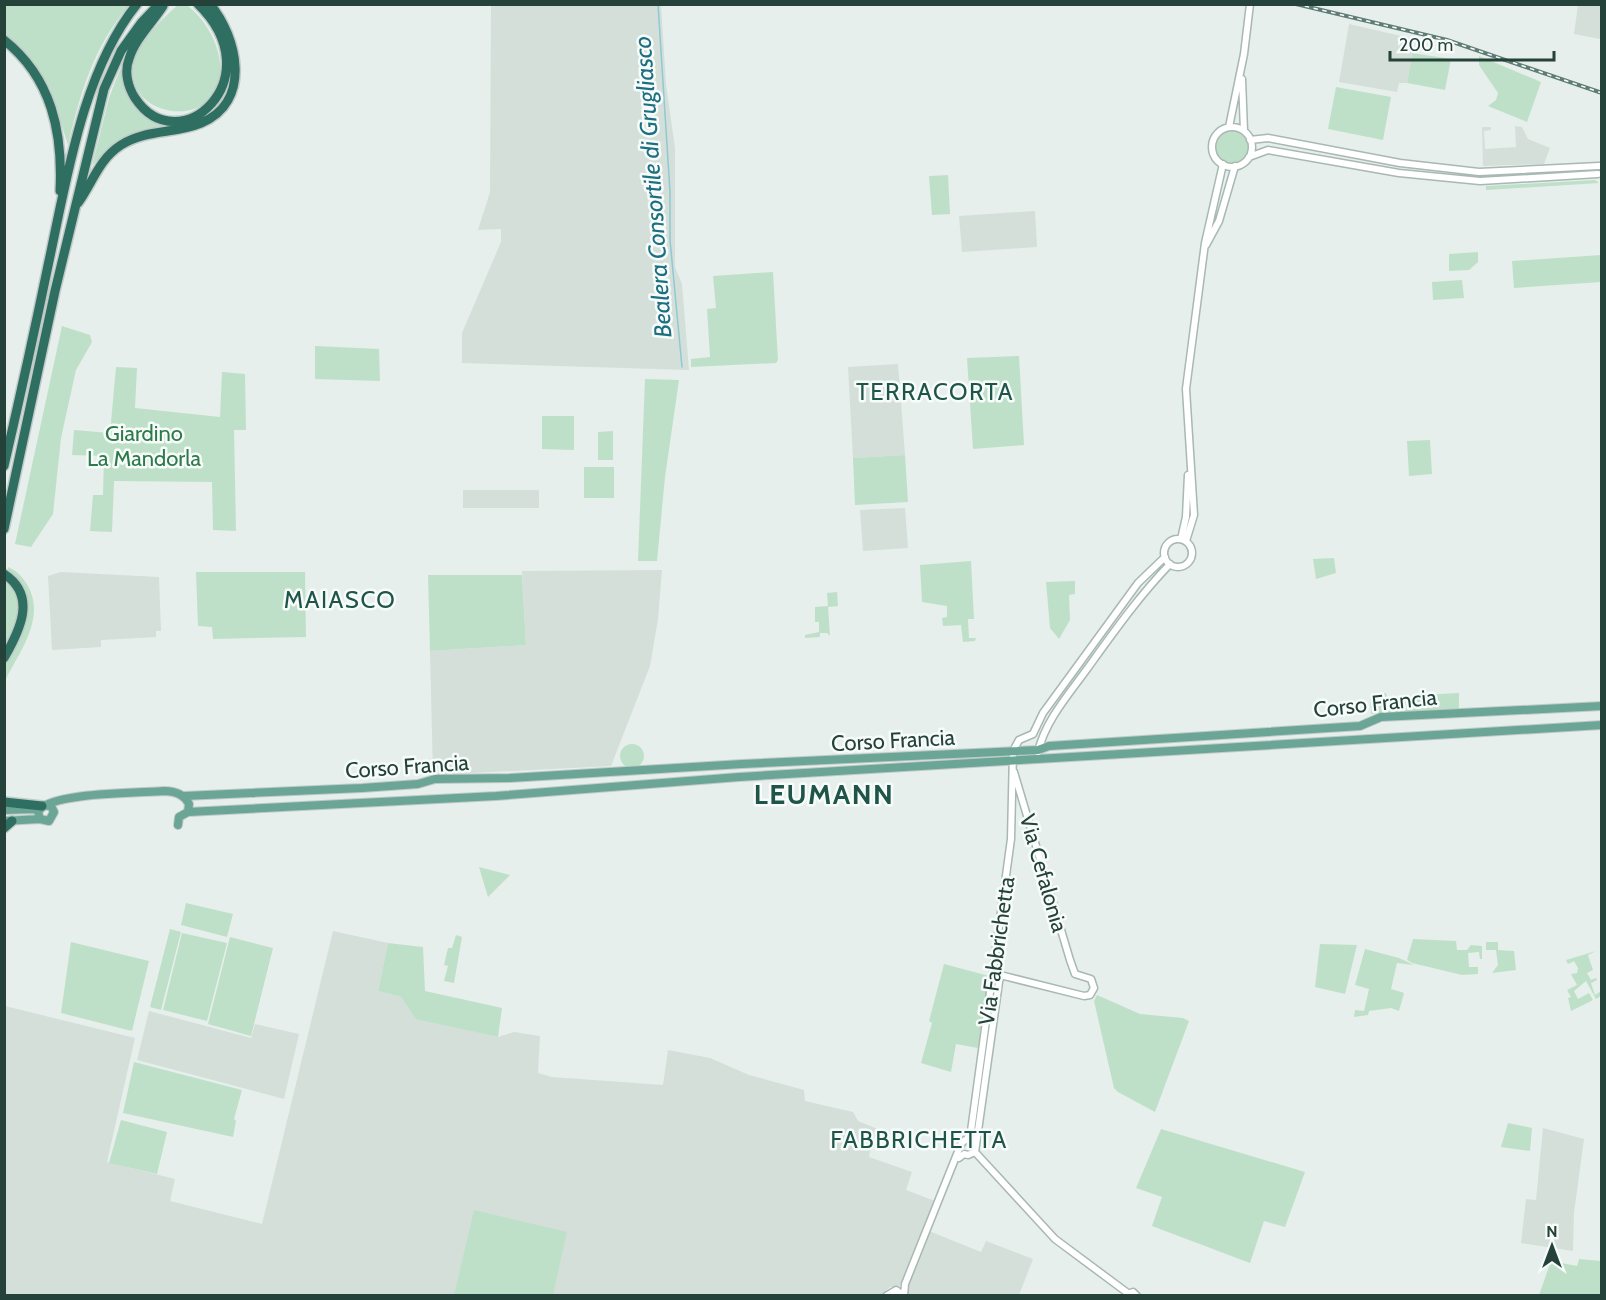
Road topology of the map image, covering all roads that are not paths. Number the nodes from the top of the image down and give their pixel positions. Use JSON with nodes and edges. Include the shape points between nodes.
{"nodes":[{"id":1,"x":137,"y":4,"type":"edge"},
{"id":2,"x":159,"y":4,"type":"edge"},
{"id":3,"x":164,"y":4,"type":"edge"},
{"id":4,"x":198,"y":4,"type":"edge"},
{"id":5,"x":210,"y":4,"type":"edge"},
{"id":6,"x":1250,"y":4,"type":"edge"},
{"id":7,"x":4,"y":40,"type":"edge"},
{"id":8,"x":1244,"y":54,"type":"junction"},
{"id":9,"x":1228,"y":127,"type":"junction"},
{"id":10,"x":1244,"y":131,"type":"junction"},
{"id":11,"x":1250,"y":140,"type":"junction"},
{"id":12,"x":1249,"y":157,"type":"junction"},
{"id":13,"x":1223,"y":164,"type":"junction"},
{"id":14,"x":1600,"y":164,"type":"edge"},
{"id":15,"x":1235,"y":166,"type":"junction"},
{"id":16,"x":1600,"y":177,"type":"edge"},
{"id":17,"x":75,"y":208,"type":"junction"},
{"id":18,"x":59,"y":214,"type":"junction"},
{"id":19,"x":1206,"y":246,"type":"junction"},
{"id":20,"x":4,"y":466,"type":"edge"},
{"id":21,"x":4,"y":529,"type":"edge"},
{"id":22,"x":1184,"y":540,"type":"junction"},
{"id":23,"x":1165,"y":557,"type":"junction"},
{"id":24,"x":1170,"y":564,"type":"junction"},
{"id":25,"x":4,"y":574,"type":"edge"},
{"id":26,"x":4,"y":658,"type":"edge"},
{"id":27,"x":1602,"y":706,"type":"edge"},
{"id":28,"x":1602,"y":725,"type":"edge"},
{"id":29,"x":1038,"y":750,"type":"junction"},
{"id":30,"x":1013,"y":751,"type":"junction"},
{"id":31,"x":1039,"y":759,"type":"junction"},
{"id":32,"x":1013,"y":760,"type":"junction"},
{"id":33,"x":1014,"y":772,"type":"junction"},
{"id":34,"x":184,"y":796,"type":"junction"},
{"id":35,"x":4,"y":802,"type":"edge"},
{"id":36,"x":42,"y":806,"type":"junction"},
{"id":37,"x":4,"y":810,"type":"edge"},
{"id":38,"x":188,"y":812,"type":"junction"},
{"id":39,"x":40,"y":819,"type":"junction"},
{"id":40,"x":7,"y":824,"type":"edge"},
{"id":41,"x":178,"y":825,"type":"dead end"},
{"id":42,"x":1000,"y":975,"type":"joint"},
{"id":43,"x":971,"y":1141,"type":"junction"},
{"id":44,"x":962,"y":1151,"type":"junction"},
{"id":45,"x":975,"y":1152,"type":"junction"},
{"id":46,"x":905,"y":1284,"type":"junction"},
{"id":47,"x":897,"y":1290,"type":"junction"},
{"id":48,"x":1128,"y":1295,"type":"edge"},
{"id":49,"x":886,"y":1296,"type":"edge"},
{"id":50,"x":904,"y":1296,"type":"edge"},
{"id":51,"x":1137,"y":1296,"type":"edge"}],
"edges":[{"from":1,"to":18,"type":"highway","via":[[114,36],[91,85]]},
{"from":2,"to":17,"type":"highway","via":[[131,36],[112,68]]},
{"from":3,"to":4,"type":"highway","via":[[134,46],[127,70],[131,90],[142,107],[172,120],[195,117],[205,111],[220,95],[226,80],[223,44]]},
{"from":5,"to":17,"type":"highway","via":[[233,50],[236,77],[229,98],[204,122],[140,136],[120,146],[97,169]]},
{"from":6,"to":8,"type":"street"},
{"from":7,"to":18,"type":"highway","via":[[34,72],[53,110],[61,152]]},
{"from":8,"to":9,"type":"street"},
{"from":8,"to":10,"type":"street"},
{"from":9,"to":10,"type":"street"},
{"from":9,"to":13,"type":"street","via":[[1212,141],[1214,156]]},
{"from":10,"to":11,"type":"street"},
{"from":11,"to":12,"type":"street"},
{"from":11,"to":14,"type":"street","via":[[1268,138],[1400,163],[1479,172]]},
{"from":12,"to":15,"type":"street"},
{"from":12,"to":16,"type":"street","via":[[1268,150],[1480,181]]},
{"from":13,"to":15,"type":"street"},
{"from":13,"to":19,"type":"street"},
{"from":14,"to":16,"type":"street"},
{"from":15,"to":19,"type":"street","via":[[1219,221]]},
{"from":17,"to":21,"type":"highway"},
{"from":18,"to":20,"type":"highway"},
{"from":19,"to":22,"type":"street","via":[[1186,389],[1194,515]]},
{"from":22,"to":23,"type":"street","via":[[1174,539],[1167,544]]},
{"from":22,"to":24,"type":"street","via":[[1192,549],[1190,561],[1181,567]]},
{"from":23,"to":24,"type":"street"},
{"from":23,"to":30,"type":"street","via":[[1138,583],[1043,713],[1033,734],[1019,740]]},
{"from":24,"to":29,"type":"street","via":[[1147,588],[1052,718]]},
{"from":25,"to":26,"type":"highway","via":[[21,595],[24,617]]},
{"from":27,"to":29,"type":"main road","name":"Corso Francia","via":[[1381,717],[1360,726],[1049,746]]},
{"from":28,"to":31,"type":"main road","name":"Corso Francia"},
{"from":29,"to":30,"type":"main road","name":"Corso Francia"},
{"from":29,"to":31,"type":"street"},
{"from":30,"to":32,"type":"street","name":"Via Fabbrichetta"},
{"from":30,"to":34,"type":"main road","name":"Corso Francia","via":[[510,778],[435,778],[362,788]]},
{"from":31,"to":32,"type":"main road","name":"Corso Francia"},
{"from":32,"to":33,"type":"street","name":"Via Fabbrichetta"},
{"from":32,"to":38,"type":"main road","name":"Corso Francia","via":[[496,796]]},
{"from":33,"to":42,"type":"street","name":"Via Cefalonia","via":[[1075,974],[1091,979],[1093,992],[1084,996]]},
{"from":33,"to":43,"type":"street","name":"Via Fabbrichetta","via":[[1008,861]]},
{"from":34,"to":36,"type":"main road","via":[[172,791],[61,798]]},
{"from":34,"to":38,"type":"main road"},
{"from":35,"to":36,"type":"highway"},
{"from":36,"to":37,"type":"main road"},
{"from":36,"to":39,"type":"main road"},
{"from":36,"to":39,"type":"main road","via":[[53,808],[54,817]]},
{"from":38,"to":41,"type":"main road","via":[[179,817]]},
{"from":39,"to":40,"type":"main road"},
{"from":42,"to":43,"type":"street","name":"Via Fabbrichetta"},
{"from":43,"to":44,"type":"street","via":[[963,1142]]},
{"from":43,"to":45,"type":"street"},
{"from":44,"to":45,"type":"street","via":[[969,1155]]},
{"from":44,"to":46,"type":"street"},
{"from":45,"to":48,"type":"street","via":[[1055,1239]]},
{"from":46,"to":47,"type":"street"},
{"from":46,"to":50,"type":"street"},
{"from":47,"to":49,"type":"street"},
{"from":47,"to":50,"type":"street"},
{"from":48,"to":51,"type":"street","via":[[1133,1292]]}]}
